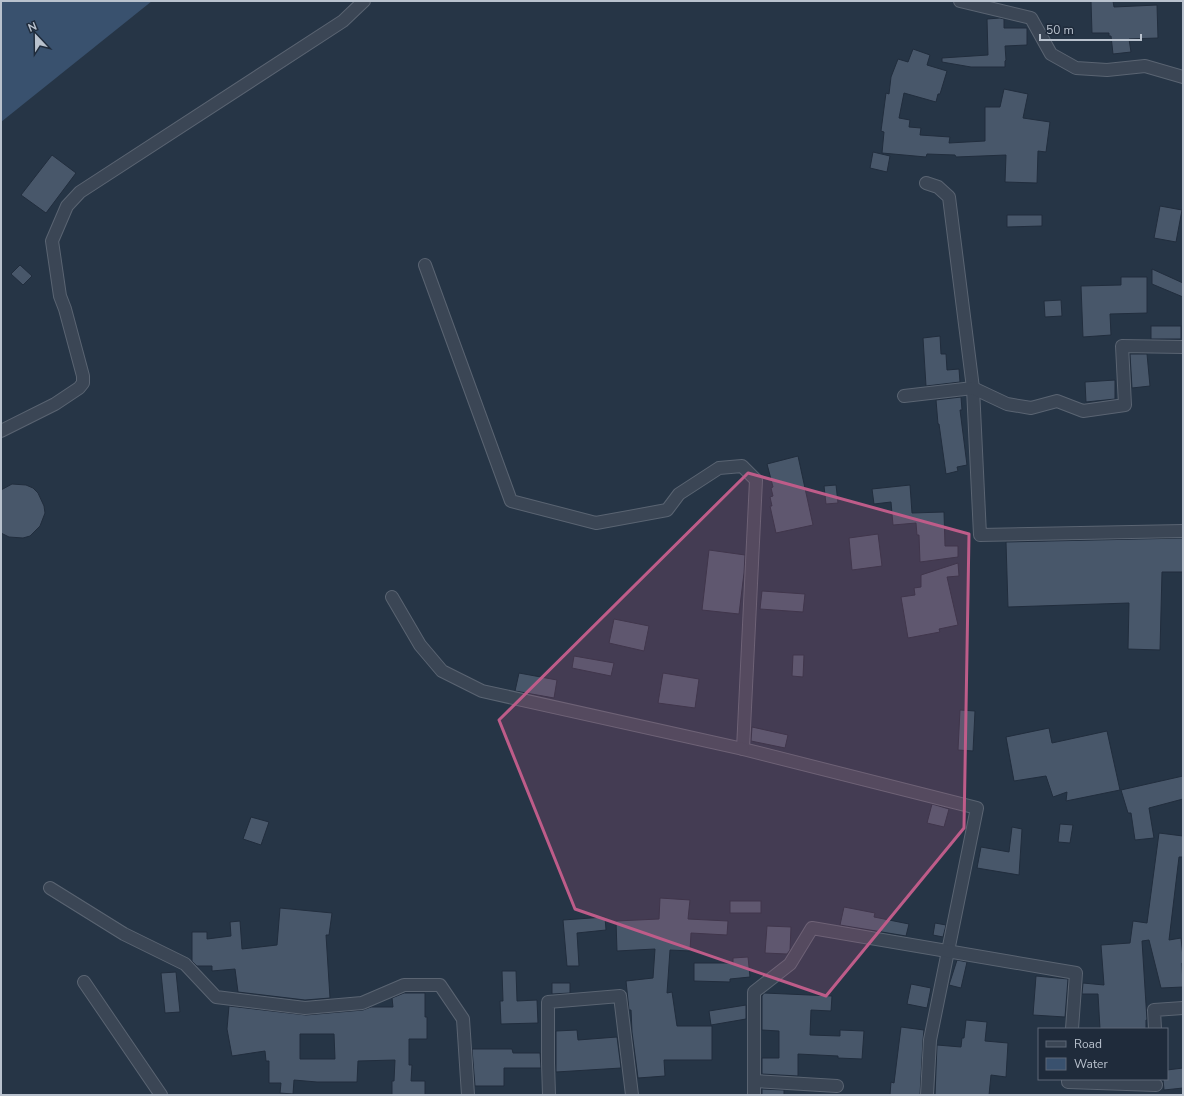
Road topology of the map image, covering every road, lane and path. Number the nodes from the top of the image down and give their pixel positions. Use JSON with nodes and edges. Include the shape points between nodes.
{"nodes":[{"id":1,"x":364,"y":1,"type":"edge"},
{"id":2,"x":960,"y":1,"type":"edge"},
{"id":3,"x":1183,"y":77,"type":"edge"},
{"id":4,"x":926,"y":183,"type":"dead end"},
{"id":5,"x":425,"y":265,"type":"dead end"},
{"id":6,"x":1183,"y":347,"type":"edge"},
{"id":7,"x":973,"y":388,"type":"junction"},
{"id":8,"x":904,"y":396,"type":"dead end"},
{"id":9,"x":1,"y":431,"type":"edge"},
{"id":10,"x":1183,"y":531,"type":"edge"},
{"id":11,"x":392,"y":596,"type":"dead end"},
{"id":12,"x":743,"y":749,"type":"junction"},
{"id":13,"x":50,"y":888,"type":"dead end"},
{"id":14,"x":948,"y":951,"type":"junction"},
{"id":15,"x":84,"y":982,"type":"dead end"},
{"id":16,"x":1183,"y":1008,"type":"edge"},
{"id":17,"x":1072,"y":1028,"type":"edge"},
{"id":18,"x":1154,"y":1028,"type":"edge"},
{"id":19,"x":1068,"y":1080,"type":"edge"},
{"id":20,"x":754,"y":1081,"type":"junction"},
{"id":21,"x":837,"y":1086,"type":"dead end"},
{"id":22,"x":1156,"y":1086,"type":"edge"},
{"id":23,"x":161,"y":1095,"type":"edge"},
{"id":24,"x":468,"y":1095,"type":"edge"},
{"id":25,"x":549,"y":1095,"type":"edge"},
{"id":26,"x":632,"y":1095,"type":"edge"},
{"id":27,"x":754,"y":1095,"type":"edge"},
{"id":28,"x":927,"y":1095,"type":"edge"}],
"edges":[{"from":1,"to":9,"type":"street","via":[[342,21],[80,192],[67,206],[52,241],[60,296],[83,383],[55,404]]},
{"from":2,"to":3,"type":"street","via":[[1031,18],[1050,54],[1076,68],[1107,70],[1145,66]]},
{"from":4,"to":7,"type":"street","via":[[938,187],[949,197]]},
{"from":5,"to":12,"type":"street","via":[[511,501],[596,523],[666,510],[679,494],[719,468],[742,466],[756,480]]},
{"from":6,"to":7,"type":"street","via":[[1122,346],[1125,405],[1082,411],[1057,401],[1031,408],[1007,404]]},
{"from":7,"to":8,"type":"street"},
{"from":7,"to":10,"type":"street","via":[[980,535]]},
{"from":11,"to":12,"type":"street","via":[[420,645],[442,671],[482,691]]},
{"from":12,"to":14,"type":"street","via":[[977,808]]},
{"from":13,"to":24,"type":"street","via":[[124,934],[185,964],[216,997],[305,1008],[362,1003],[404,985],[440,985],[463,1019]]},
{"from":14,"to":17,"type":"street","via":[[1076,973]]},
{"from":14,"to":20,"type":"street","via":[[812,928],[790,964],[754,992]]},
{"from":14,"to":28,"type":"street","via":[[930,1040]]},
{"from":15,"to":23,"type":"street"},
{"from":16,"to":18,"type":"street","via":[[1154,1010]]},
{"from":19,"to":22,"type":"street"},
{"from":20,"to":21,"type":"street"},
{"from":20,"to":27,"type":"street"},
{"from":25,"to":26,"type":"street","via":[[548,1002],[620,996]]}]}
